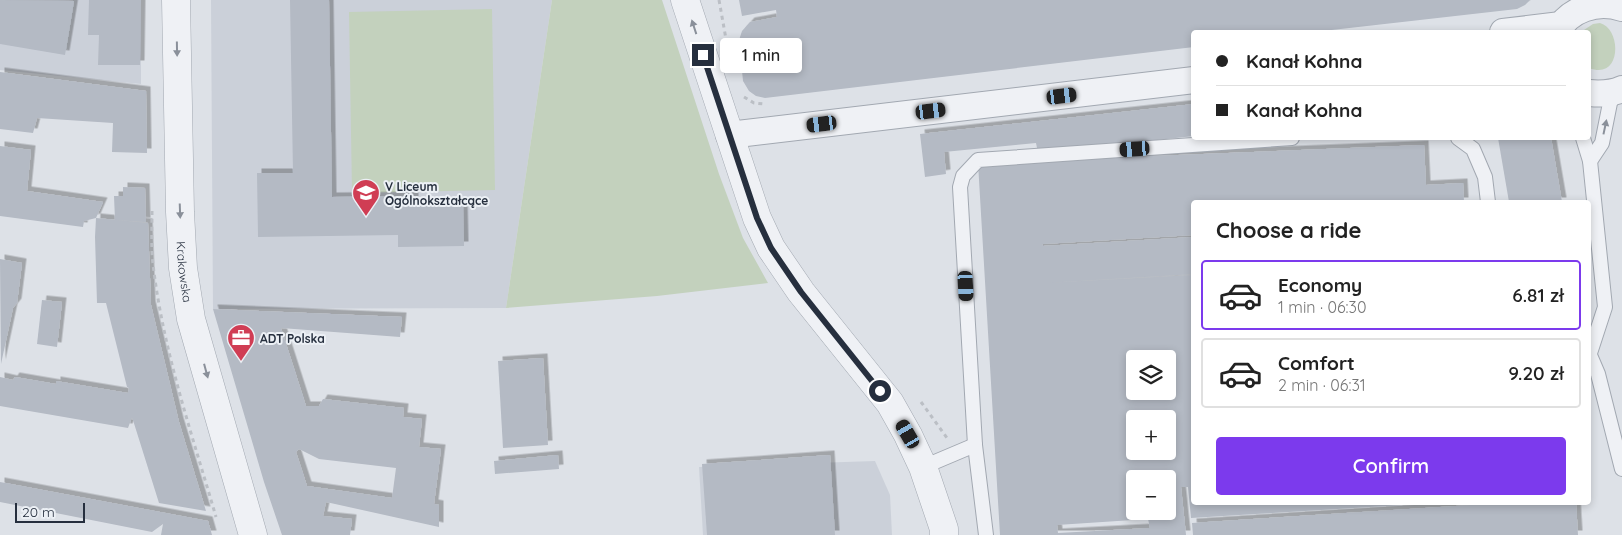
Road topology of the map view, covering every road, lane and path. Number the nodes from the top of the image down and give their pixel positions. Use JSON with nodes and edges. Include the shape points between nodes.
{"nodes":[{"id":1,"x":176,"y":0,"type":"edge"},
{"id":2,"x":685,"y":0,"type":"edge"},
{"id":3,"x":719,"y":0,"type":"edge"},
{"id":4,"x":1610,"y":4,"type":"edge"},
{"id":5,"x":1566,"y":17,"type":"edge"},
{"id":6,"x":1511,"y":30,"type":"edge"},
{"id":7,"x":726,"y":39,"type":"dead end"},
{"id":8,"x":1191,"y":80,"type":"edge"},
{"id":9,"x":740,"y":90,"type":"dead end"},
{"id":10,"x":1619,"y":90,"type":"edge"},
{"id":11,"x":1591,"y":93,"type":"edge"},
{"id":12,"x":767,"y":131,"type":"junction"},
{"id":13,"x":729,"y":135,"type":"junction"},
{"id":14,"x":1263,"y":140,"type":"edge"},
{"id":15,"x":1461,"y":140,"type":"edge"},
{"id":16,"x":1584,"y":140,"type":"edge"},
{"id":17,"x":1590,"y":161,"type":"junction"},
{"id":18,"x":1488,"y":200,"type":"edge"},
{"id":19,"x":1591,"y":347,"type":"edge"},
{"id":20,"x":1591,"y":358,"type":"edge"},
{"id":21,"x":915,"y":395,"type":"dead end"},
{"id":22,"x":975,"y":445,"type":"junction"},
{"id":23,"x":955,"y":454,"type":"junction"},
{"id":24,"x":923,"y":467,"type":"junction"},
{"id":25,"x":1622,"y":469,"type":"edge"},
{"id":26,"x":252,"y":535,"type":"edge"},
{"id":27,"x":944,"y":535,"type":"edge"},
{"id":28,"x":986,"y":535,"type":"edge"}],
"edges":[{"from":1,"to":26,"type":"street","name":"Krakowska","one_way":true,"via":[[183,268],[192,319]]},
{"from":13,"to":2,"type":"street","one_way":true},
{"from":3,"to":7,"type":"path"},
{"from":4,"to":5,"type":"street","via":[[1583,6]]},
{"from":5,"to":6,"type":"street"},
{"from":8,"to":12,"type":"street"},
{"from":9,"to":12,"type":"path","via":[[754,103],[764,104]]},
{"from":10,"to":11,"type":"street"},
{"from":17,"to":10,"type":"lane","one_way":true,"via":[[1602,143],[1610,103]]},
{"from":12,"to":13,"type":"street"},
{"from":13,"to":24,"type":"street","via":[[757,218],[771,248],[801,292],[890,403]]},
{"from":14,"to":22,"type":"lane","via":[[978,160],[963,176],[960,187]]},
{"from":15,"to":18,"type":"lane","via":[[1473,149],[1485,176]]},
{"from":16,"to":17,"type":"lane"},
{"from":17,"to":19,"type":"lane","via":[[1605,307]]},
{"from":20,"to":25,"type":"lane"},
{"from":21,"to":23,"type":"path"},
{"from":22,"to":23,"type":"lane"},
{"from":22,"to":28,"type":"lane"},
{"from":23,"to":24,"type":"lane"},
{"from":24,"to":27,"type":"street"}]}
